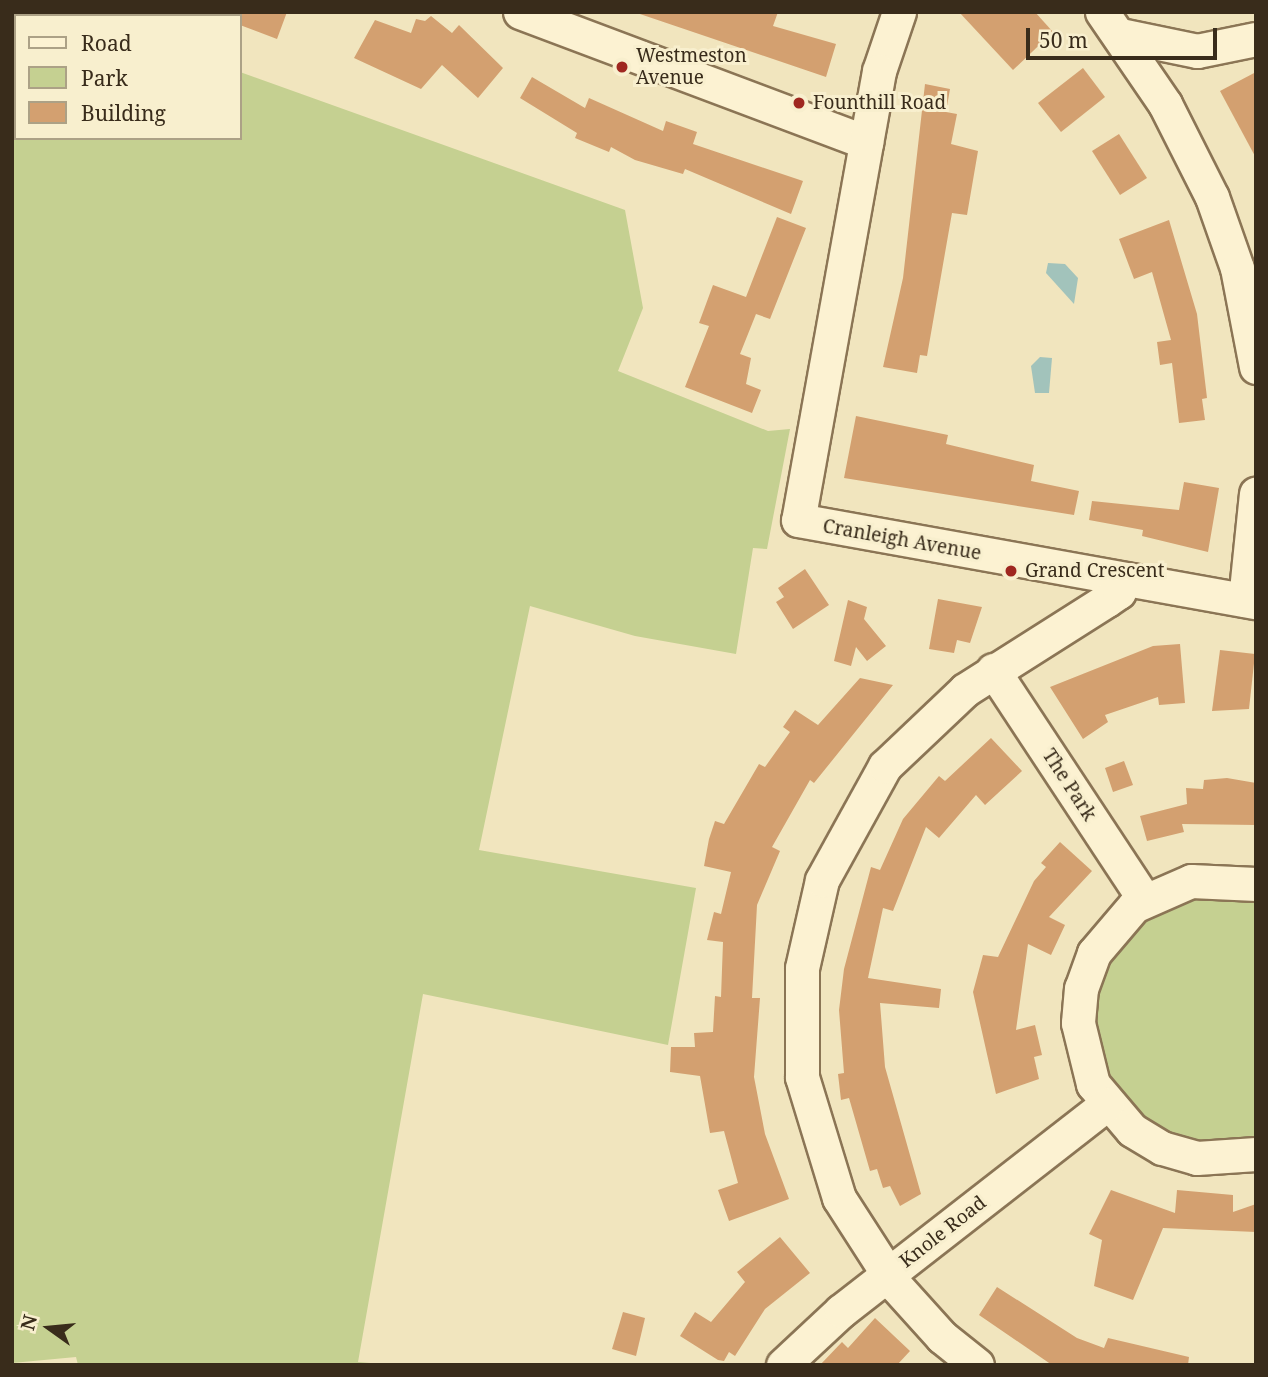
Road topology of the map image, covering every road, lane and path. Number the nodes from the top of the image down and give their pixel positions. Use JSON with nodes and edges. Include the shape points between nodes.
{"nodes":[{"id":1,"x":520,"y":12,"type":"edge"},
{"id":2,"x":899,"y":12,"type":"edge"},
{"id":3,"x":1111,"y":24,"type":"edge"},
{"id":4,"x":1256,"y":39,"type":"edge"},
{"id":5,"x":1197,"y":51,"type":"junction"},
{"id":6,"x":1165,"y":104,"type":"junction"},
{"id":7,"x":866,"y":142,"type":"junction"},
{"id":8,"x":1256,"y":368,"type":"edge"},
{"id":9,"x":1256,"y":495,"type":"edge"},
{"id":10,"x":1121,"y":580,"type":"junction"},
{"id":11,"x":1250,"y":601,"type":"edge"},
{"id":12,"x":993,"y":670,"type":"junction"},
{"id":13,"x":1256,"y":884,"type":"edge"},
{"id":14,"x":1144,"y":900,"type":"junction"},
{"id":15,"x":1107,"y":1104,"type":"junction"},
{"id":16,"x":1256,"y":1154,"type":"edge"},
{"id":17,"x":888,"y":1275,"type":"junction"},
{"id":18,"x":783,"y":1365,"type":"edge"},
{"id":19,"x":977,"y":1365,"type":"edge"}],
"edges":[{"from":1,"to":7,"type":"street"},
{"from":2,"to":7,"type":"street","via":[[883,53]]},
{"from":3,"to":5,"type":"street"},
{"from":3,"to":6,"type":"street"},
{"from":4,"to":5,"type":"street"},
{"from":5,"to":6,"type":"street","via":[[1179,66]]},
{"from":6,"to":8,"type":"street","via":[[1226,232]]},
{"from":7,"to":10,"type":"street","name":"Cranleigh Avenue","via":[[797,520]]},
{"from":9,"to":11,"type":"street"},
{"from":10,"to":11,"type":"street","name":"Cranleigh Avenue"},
{"from":10,"to":12,"type":"street","via":[[1112,596]]},
{"from":12,"to":14,"type":"street","name":"The Park"},
{"from":12,"to":17,"type":"street","via":[[909,738],[856,809],[822,880],[802,968],[799,1050],[813,1126],[839,1198]]},
{"from":13,"to":14,"type":"street","via":[[1191,881]]},
{"from":14,"to":15,"type":"street","via":[[1101,942],[1079,1000],[1081,1049]]},
{"from":15,"to":16,"type":"street","via":[[1147,1140],[1180,1154],[1215,1159]]},
{"from":15,"to":17,"type":"street","name":"Knole Road"},
{"from":17,"to":18,"type":"street","name":"Knole Road"},
{"from":17,"to":19,"type":"street","via":[[942,1337]]}]}
